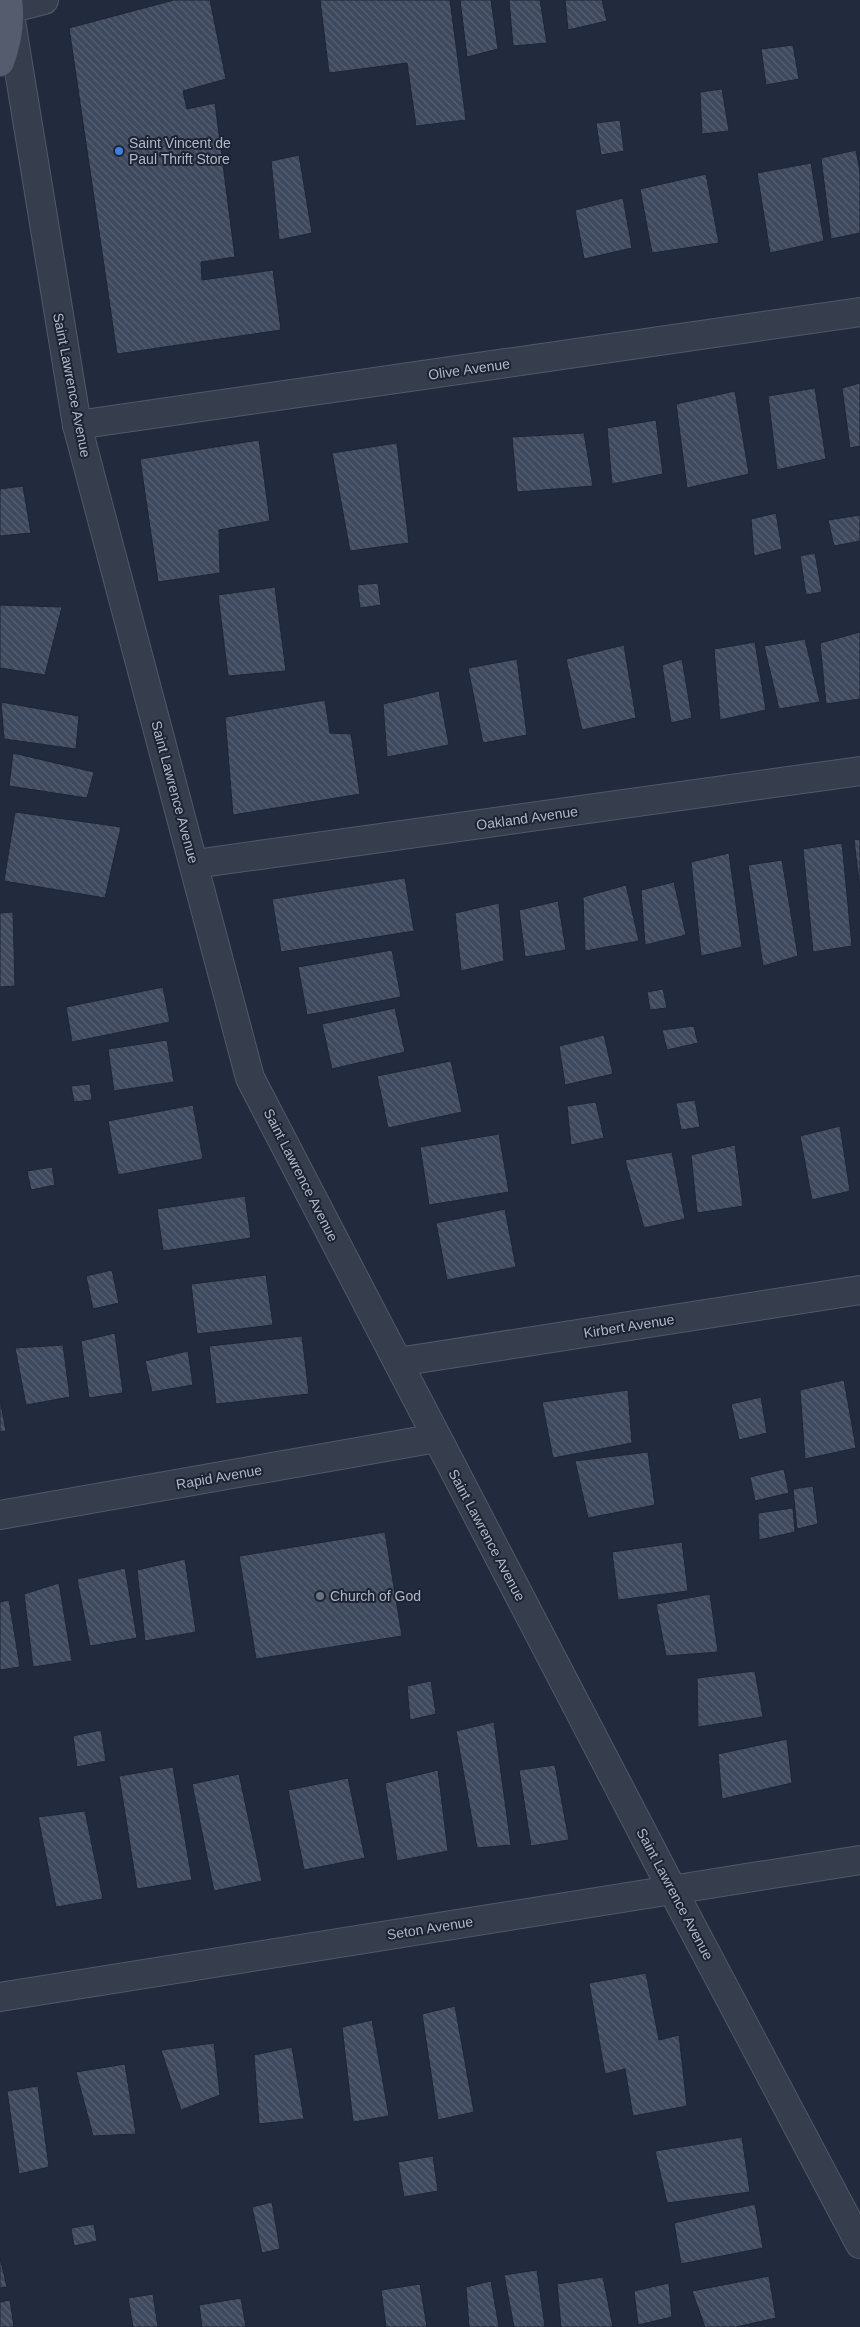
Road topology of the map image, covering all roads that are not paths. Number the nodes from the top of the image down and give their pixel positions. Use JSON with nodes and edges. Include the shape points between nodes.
{"nodes":[{"id":1,"x":44,"y":0,"type":"edge"},
{"id":2,"x":9,"y":4,"type":"edge"},
{"id":3,"x":0,"y":62,"type":"edge"},
{"id":4,"x":860,"y":312,"type":"edge"},
{"id":5,"x":77,"y":425,"type":"junction"},
{"id":6,"x":860,"y":771,"type":"edge"},
{"id":7,"x":195,"y":864,"type":"junction"},
{"id":8,"x":860,"y":1290,"type":"edge"},
{"id":9,"x":398,"y":1362,"type":"junction"},
{"id":10,"x":437,"y":1438,"type":"junction"},
{"id":11,"x":0,"y":1515,"type":"edge"},
{"id":12,"x":860,"y":1860,"type":"edge"},
{"id":13,"x":672,"y":1889,"type":"junction"},
{"id":14,"x":0,"y":1997,"type":"edge"},
{"id":15,"x":860,"y":2244,"type":"edge"}],
"edges":[{"from":1,"to":2,"type":"street"},
{"from":2,"to":3,"type":"main road"},
{"from":2,"to":5,"type":"street","name":"Saint Lawrence Avenue"},
{"from":4,"to":5,"type":"street","name":"Olive Avenue"},
{"from":5,"to":7,"type":"street","name":"Saint Lawrence Avenue"},
{"from":6,"to":7,"type":"street","name":"Oakland Avenue"},
{"from":7,"to":9,"type":"street","name":"Saint Lawrence Avenue","via":[[250,1078]]},
{"from":8,"to":9,"type":"street","name":"Kirbert Avenue"},
{"from":9,"to":10,"type":"street","name":"Saint Lawrence Avenue"},
{"from":10,"to":11,"type":"street","name":"Rapid Avenue"},
{"from":10,"to":13,"type":"street","name":"Saint Lawrence Avenue"},
{"from":12,"to":13,"type":"street","name":"Seton Avenue"},
{"from":13,"to":14,"type":"street","name":"Seton Avenue"},
{"from":13,"to":15,"type":"street","name":"Saint Lawrence Avenue"}]}
